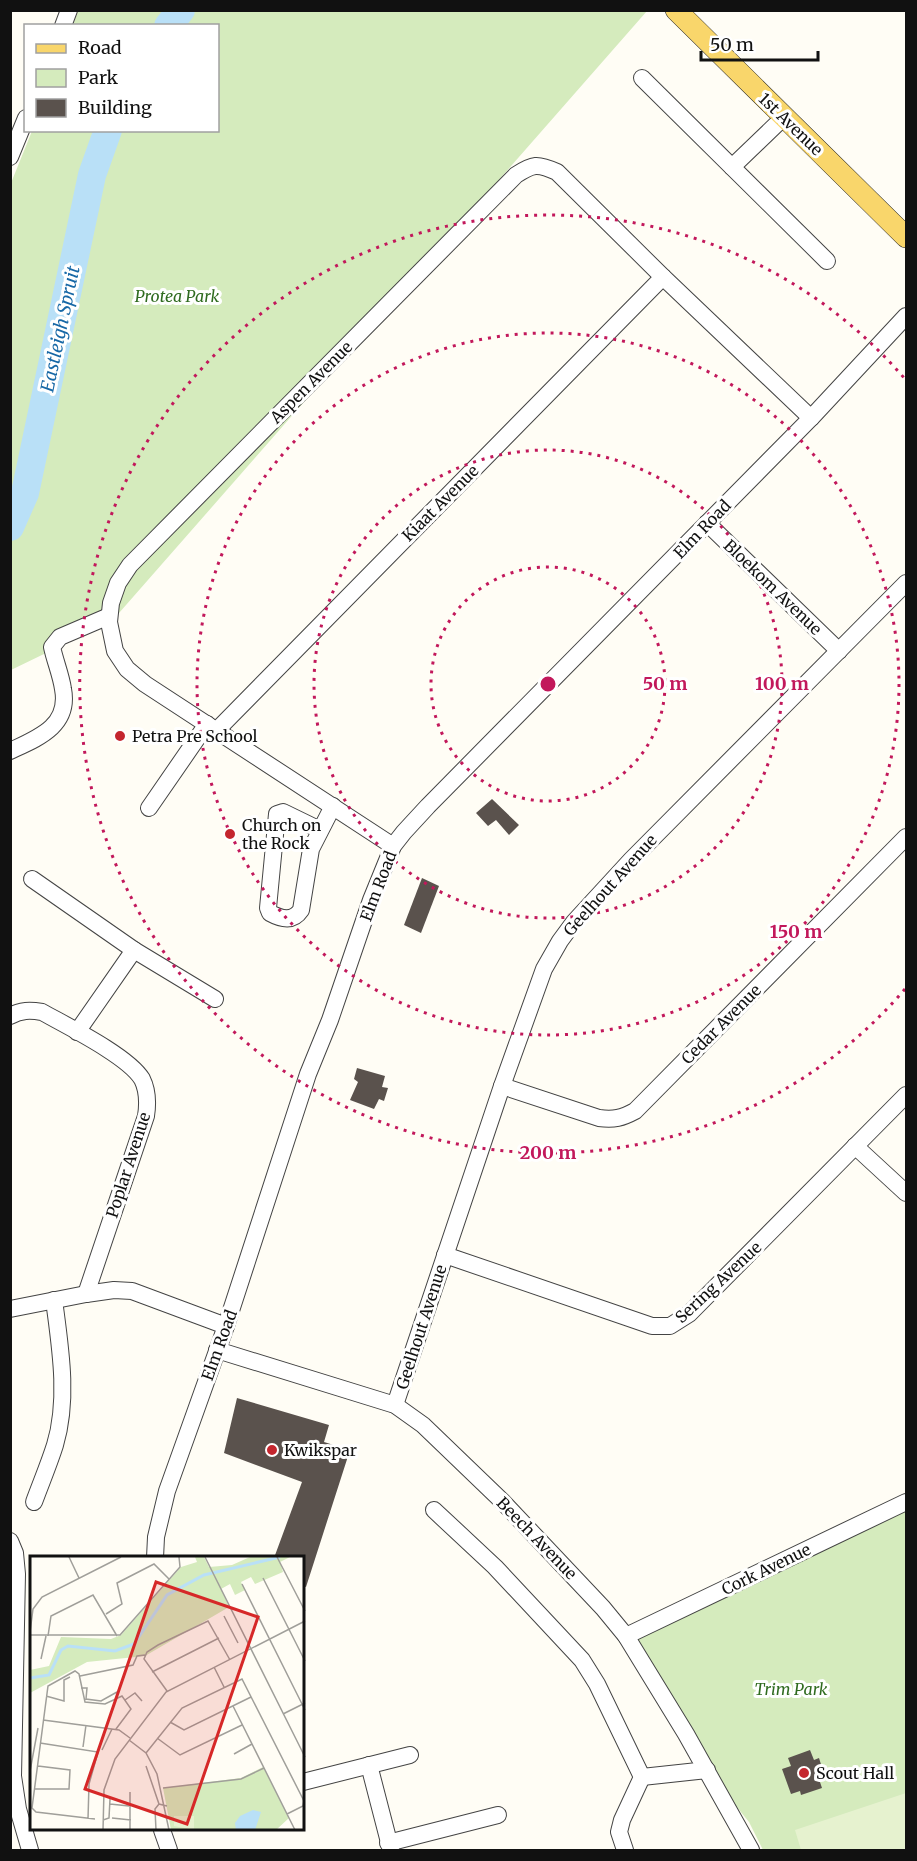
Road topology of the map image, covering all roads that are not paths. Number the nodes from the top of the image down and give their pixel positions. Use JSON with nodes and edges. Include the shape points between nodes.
{"nodes":[{"id":1,"x":676,"y":10,"type":"edge"},
{"id":2,"x":642,"y":78,"type":"dead end"},
{"id":3,"x":784,"y":117,"type":"junction"},
{"id":4,"x":24,"y":123,"type":"edge"},
{"id":5,"x":10,"y":157,"type":"edge"},
{"id":6,"x":732,"y":167,"type":"junction"},
{"id":7,"x":906,"y":237,"type":"edge"},
{"id":8,"x":827,"y":261,"type":"dead end"},
{"id":9,"x":663,"y":278,"type":"junction"},
{"id":10,"x":906,"y":316,"type":"edge"},
{"id":11,"x":811,"y":418,"type":"junction"},
{"id":12,"x":707,"y":523,"type":"junction"},
{"id":13,"x":906,"y":583,"type":"edge"},
{"id":14,"x":109,"y":616,"type":"junction"},
{"id":15,"x":839,"y":651,"type":"junction"},
{"id":16,"x":212,"y":727,"type":"junction"},
{"id":17,"x":10,"y":751,"type":"edge"},
{"id":18,"x":333,"y":806,"type":"junction"},
{"id":19,"x":149,"y":808,"type":"dead end"},
{"id":20,"x":320,"y":830,"type":"junction"},
{"id":21,"x":906,"y":837,"type":"edge"},
{"id":22,"x":393,"y":846,"type":"junction"},
{"id":23,"x":32,"y":879,"type":"dead end"},
{"id":24,"x":134,"y":950,"type":"junction"},
{"id":25,"x":215,"y":999,"type":"dead end"},
{"id":26,"x":10,"y":1016,"type":"edge"},
{"id":27,"x":77,"y":1032,"type":"junction"},
{"id":28,"x":502,"y":1086,"type":"junction"},
{"id":29,"x":906,"y":1095,"type":"edge"},
{"id":30,"x":855,"y":1146,"type":"junction"},
{"id":31,"x":906,"y":1193,"type":"edge"},
{"id":32,"x":445,"y":1255,"type":"junction"},
{"id":33,"x":86,"y":1294,"type":"junction"},
{"id":34,"x":54,"y":1300,"type":"junction"},
{"id":35,"x":10,"y":1309,"type":"edge"},
{"id":36,"x":226,"y":1326,"type":"junction"},
{"id":37,"x":218,"y":1350,"type":"junction"},
{"id":38,"x":395,"y":1405,"type":"junction"},
{"id":39,"x":34,"y":1502,"type":"dead end"},
{"id":40,"x":906,"y":1502,"type":"edge"},
{"id":41,"x":434,"y":1509,"type":"dead end"},
{"id":42,"x":10,"y":1541,"type":"edge"},
{"id":43,"x":155,"y":1556,"type":"edge"},
{"id":44,"x":626,"y":1636,"type":"junction"},
{"id":45,"x":410,"y":1755,"type":"dead end"},
{"id":46,"x":369,"y":1765,"type":"junction"},
{"id":47,"x":707,"y":1770,"type":"junction"},
{"id":48,"x":642,"y":1777,"type":"junction"},
{"id":49,"x":304,"y":1782,"type":"edge"},
{"id":50,"x":498,"y":1815,"type":"dead end"},
{"id":51,"x":162,"y":1831,"type":"edge"},
{"id":52,"x":390,"y":1847,"type":"edge"},
{"id":53,"x":30,"y":1851,"type":"edge"},
{"id":54,"x":169,"y":1851,"type":"edge"},
{"id":55,"x":625,"y":1851,"type":"edge"},
{"id":56,"x":752,"y":1851,"type":"edge"}],
"edges":[{"from":1,"to":3,"type":"main road","name":"1st Avenue"},
{"from":2,"to":6,"type":"street"},
{"from":3,"to":6,"type":"street"},
{"from":3,"to":7,"type":"main road","name":"1st Avenue"},
{"from":4,"to":5,"type":"street"},
{"from":6,"to":8,"type":"street"},
{"from":9,"to":11,"type":"street","name":"Aspen Avenue"},
{"from":9,"to":14,"type":"street","name":"Aspen Avenue","via":[[557,172],[542,165],[530,166],[130,565],[118,583]]},
{"from":9,"to":16,"type":"street","name":"Kiaat Avenue"},
{"from":10,"to":11,"type":"street","name":"Elm Road"},
{"from":11,"to":12,"type":"street","name":"Elm Road"},
{"from":12,"to":15,"type":"street","name":"Bloekom Avenue"},
{"from":12,"to":22,"type":"street","name":"Elm Road"},
{"from":13,"to":15,"type":"street","name":"Geelhout Avenue"},
{"from":14,"to":16,"type":"street","name":"Aspen Avenue","via":[[116,651],[127,669]]},
{"from":14,"to":17,"type":"street","via":[[60,637],[52,647],[63,688],[62,714],[45,733]]},
{"from":15,"to":28,"type":"street","name":"Geelhout Avenue","via":[[574,922],[544,969]]},
{"from":16,"to":18,"type":"street","name":"Aspen Avenue"},
{"from":16,"to":19,"type":"street","name":"Kiaat Avenue"},
{"from":18,"to":20,"type":"street"},
{"from":18,"to":22,"type":"street","name":"Aspen Avenue"},
{"from":20,"to":20,"type":"street","via":[[310,849],[301,910],[293,918],[270,914],[277,814],[283,812]]},
{"from":21,"to":28,"type":"street","name":"Cedar Avenue","via":[[635,1111],[623,1118],[599,1118]]},
{"from":22,"to":36,"type":"street","name":"Elm Road","via":[[308,1074]]},
{"from":23,"to":24,"type":"street"},
{"from":24,"to":25,"type":"street"},
{"from":24,"to":27,"type":"street"},
{"from":26,"to":27,"type":"street","name":"Poplar Avenue","via":[[29,1010],[42,1012]]},
{"from":27,"to":33,"type":"street","name":"Poplar Avenue","via":[[136,1071],[148,1101],[147,1116]]},
{"from":28,"to":32,"type":"street","name":"Geelhout Avenue"},
{"from":29,"to":30,"type":"street","name":"Sering Avenue"},
{"from":30,"to":31,"type":"street"},
{"from":30,"to":32,"type":"street","name":"Sering Avenue","via":[[689,1314],[670,1326],[652,1326]]},
{"from":32,"to":38,"type":"street","name":"Geelhout Avenue"},
{"from":33,"to":34,"type":"street"},
{"from":33,"to":36,"type":"street","via":[[132,1291]]},
{"from":34,"to":35,"type":"street"},
{"from":34,"to":39,"type":"street","via":[[61,1411],[56,1443]]},
{"from":36,"to":37,"type":"street","name":"Elm Road"},
{"from":37,"to":38,"type":"street","name":"Beech Avenue"},
{"from":37,"to":43,"type":"street","name":"Elm Road","via":[[167,1491]]},
{"from":38,"to":44,"type":"street","name":"Beech Avenue","via":[[423,1425],[502,1502]]},
{"from":40,"to":44,"type":"street","name":"Cork Avenue"},
{"from":41,"to":48,"type":"street","via":[[582,1660]]},
{"from":42,"to":53,"type":"street","via":[[17,1574],[13,1776]]},
{"from":44,"to":47,"type":"street","name":"Beech Avenue"},
{"from":45,"to":46,"type":"street"},
{"from":46,"to":49,"type":"street"},
{"from":46,"to":52,"type":"street"},
{"from":47,"to":48,"type":"street"},
{"from":47,"to":56,"type":"street","name":"Beech Avenue"},
{"from":48,"to":55,"type":"street","via":[[619,1832]]},
{"from":50,"to":52,"type":"street"},
{"from":51,"to":54,"type":"street"}]}
